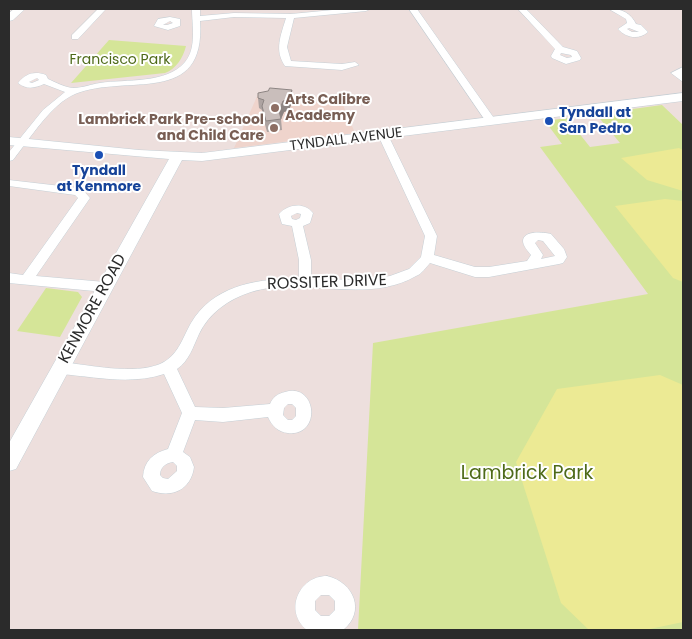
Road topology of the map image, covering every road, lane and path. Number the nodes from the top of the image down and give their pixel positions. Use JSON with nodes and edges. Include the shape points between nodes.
{"nodes":[{"id":1,"x":20,"y":9,"type":"edge"},
{"id":2,"x":102,"y":9,"type":"edge"},
{"id":3,"x":366,"y":9,"type":"edge"},
{"id":4,"x":413,"y":9,"type":"edge"},
{"id":5,"x":522,"y":9,"type":"edge"},
{"id":6,"x":613,"y":9,"type":"edge"},
{"id":7,"x":196,"y":16,"type":"edge"},
{"id":8,"x":291,"y":16,"type":"junction"},
{"id":9,"x":9,"y":18,"type":"edge"},
{"id":10,"x":178,"y":23,"type":"dead end"},
{"id":11,"x":632,"y":25,"type":"dead end"},
{"id":12,"x":75,"y":37,"type":"dead end"},
{"id":13,"x":561,"y":50,"type":"dead end"},
{"id":14,"x":355,"y":65,"type":"dead end"},
{"id":15,"x":683,"y":70,"type":"edge"},
{"id":16,"x":683,"y":79,"type":"edge"},
{"id":17,"x":44,"y":81,"type":"dead end"},
{"id":18,"x":72,"y":91,"type":"junction"},
{"id":19,"x":683,"y":97,"type":"edge"},
{"id":20,"x":490,"y":121,"type":"junction"},
{"id":21,"x":383,"y":135,"type":"junction"},
{"id":22,"x":15,"y":141,"type":"edge"},
{"id":23,"x":177,"y":157,"type":"junction"},
{"id":24,"x":9,"y":158,"type":"edge"},
{"id":25,"x":9,"y":183,"type":"edge"},
{"id":26,"x":297,"y":224,"type":"dead end"},
{"id":27,"x":428,"y":258,"type":"junction"},
{"id":28,"x":532,"y":264,"type":"dead end"},
{"id":29,"x":9,"y":278,"type":"edge"},
{"id":30,"x":26,"y":280,"type":"junction"},
{"id":31,"x":304,"y":284,"type":"junction"},
{"id":32,"x":105,"y":287,"type":"junction"},
{"id":33,"x":168,"y":366,"type":"junction"},
{"id":34,"x":61,"y":368,"type":"junction"},
{"id":35,"x":274,"y":410,"type":"dead end"},
{"id":36,"x":190,"y":413,"type":"junction"},
{"id":37,"x":174,"y":455,"type":"dead end"},
{"id":38,"x":9,"y":462,"type":"edge"}],
"edges":[{"from":1,"to":9,"type":"street"},
{"from":2,"to":12,"type":"street"},
{"from":3,"to":8,"type":"street"},
{"from":4,"to":20,"type":"street"},
{"from":5,"to":13,"type":"street"},
{"from":6,"to":11,"type":"street","via":[[629,18]]},
{"from":7,"to":8,"type":"street"},
{"from":7,"to":10,"type":"street"},
{"from":7,"to":18,"type":"street","via":[[196,48],[180,72],[167,78]]},
{"from":8,"to":14,"type":"street","via":[[282,51],[288,64]]},
{"from":15,"to":16,"type":"street","via":[[676,73]]},
{"from":17,"to":18,"type":"street"},
{"from":18,"to":22,"type":"street","via":[[60,98]]},
{"from":19,"to":20,"type":"street","name":"TYNDALL AVENUE"},
{"from":20,"to":21,"type":"street","name":"TYNDALL AVENUE"},
{"from":21,"to":23,"type":"street","name":"TYNDALL AVENUE","via":[[232,155]]},
{"from":21,"to":27,"type":"street","via":[[431,236]]},
{"from":22,"to":23,"type":"street","name":"TYNDALL AVENUE"},
{"from":22,"to":24,"type":"street"},
{"from":23,"to":32,"type":"street","name":"KENMORE ROAD"},
{"from":25,"to":30,"type":"street","via":[[78,192],[84,198]]},
{"from":26,"to":31,"type":"street","via":[[305,260]]},
{"from":27,"to":28,"type":"street","via":[[475,272]]},
{"from":27,"to":31,"type":"street","name":"ROSSITER DRIVE","via":[[413,274],[394,280],[356,285]]},
{"from":29,"to":30,"type":"street"},
{"from":30,"to":32,"type":"street"},
{"from":31,"to":33,"type":"street","name":"ROSSITER DRIVE","via":[[257,285],[218,303],[203,315],[182,356]]},
{"from":32,"to":34,"type":"street","name":"KENMORE ROAD"},
{"from":33,"to":34,"type":"street","name":"ROSSITER DRIVE","via":[[139,374]]},
{"from":33,"to":36,"type":"street"},
{"from":34,"to":38,"type":"street","name":"KENMORE ROAD"},
{"from":35,"to":36,"type":"street","via":[[205,416]]},
{"from":36,"to":37,"type":"street"}]}
